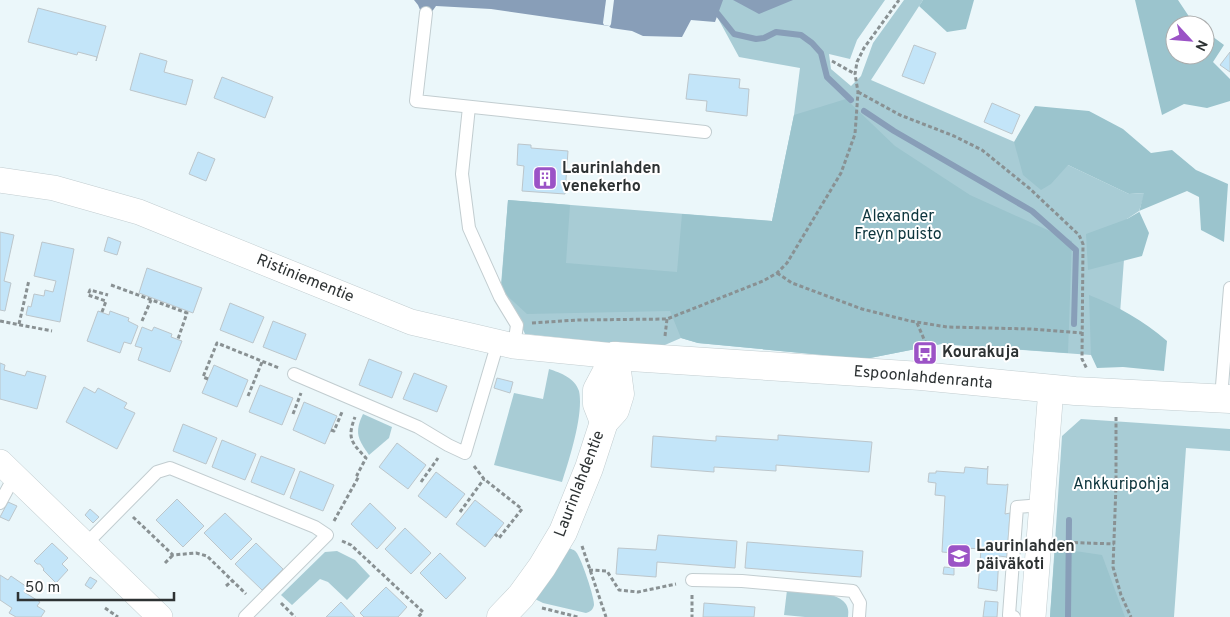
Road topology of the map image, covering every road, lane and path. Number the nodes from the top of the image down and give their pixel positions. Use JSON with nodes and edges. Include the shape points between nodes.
{"nodes":[{"id":1,"x":899,"y":0,"type":"edge"},
{"id":2,"x":426,"y":13,"type":"dead end"},
{"id":3,"x":832,"y":61,"type":"dead end"},
{"id":4,"x":855,"y":74,"type":"junction"},
{"id":5,"x":858,"y":92,"type":"junction"},
{"id":6,"x":469,"y":106,"type":"junction"},
{"id":7,"x":704,"y":132,"type":"dead end"},
{"id":8,"x":0,"y":180,"type":"edge"},
{"id":9,"x":777,"y":273,"type":"junction"},
{"id":10,"x":29,"y":280,"type":"dead end"},
{"id":11,"x":111,"y":285,"type":"dead end"},
{"id":12,"x":1230,"y":288,"type":"edge"},
{"id":13,"x":108,"y":294,"type":"dead end"},
{"id":14,"x":151,"y":300,"type":"junction"},
{"id":15,"x":102,"y":312,"type":"dead end"},
{"id":16,"x":667,"y":319,"type":"junction"},
{"id":17,"x":0,"y":321,"type":"edge"},
{"id":18,"x":142,"y":322,"type":"dead end"},
{"id":19,"x":545,"y":322,"type":"dead end"},
{"id":20,"x":917,"y":322,"type":"junction"},
{"id":21,"x":19,"y":324,"type":"junction"},
{"id":22,"x":52,"y":331,"type":"dead end"},
{"id":23,"x":1082,"y":333,"type":"junction"},
{"id":24,"x":178,"y":340,"type":"dead end"},
{"id":25,"x":1228,"y":340,"type":"edge"},
{"id":26,"x":506,"y":344,"type":"junction"},
{"id":27,"x":664,"y":345,"type":"dead end"},
{"id":28,"x":930,"y":353,"type":"dead end"},
{"id":29,"x":615,"y":356,"type":"junction"},
{"id":30,"x":262,"y":362,"type":"junction"},
{"id":31,"x":294,"y":374,"type":"joint"},
{"id":32,"x":1090,"y":374,"type":"dead end"},
{"id":33,"x":208,"y":379,"type":"dead end"},
{"id":34,"x":1051,"y":390,"type":"junction"},
{"id":35,"x":248,"y":396,"type":"dead end"},
{"id":36,"x":348,"y":397,"type":"junction"},
{"id":37,"x":1226,"y":399,"type":"edge"},
{"id":38,"x":361,"y":402,"type":"junction"},
{"id":39,"x":1116,"y":414,"type":"dead end"},
{"id":40,"x":331,"y":430,"type":"dead end"},
{"id":41,"x":448,"y":445,"type":"junction"},
{"id":42,"x":465,"y":453,"type":"junction"},
{"id":43,"x":7,"y":470,"type":"edge"},
{"id":44,"x":484,"y":479,"type":"junction"},
{"id":45,"x":421,"y":482,"type":"dead end"},
{"id":46,"x":0,"y":503,"type":"edge"},
{"id":47,"x":1042,"y":505,"type":"junction"},
{"id":48,"x":122,"y":507,"type":"junction"},
{"id":49,"x":460,"y":512,"type":"dead end"},
{"id":50,"x":338,"y":513,"type":"dead end"},
{"id":51,"x":495,"y":534,"type":"dead end"},
{"id":52,"x":327,"y":535,"type":"junction"},
{"id":53,"x":1056,"y":542,"type":"dead end"},
{"id":54,"x":582,"y":543,"type":"dead end"},
{"id":55,"x":1114,"y":544,"type":"junction"},
{"id":56,"x":86,"y":545,"type":"junction"},
{"id":57,"x":173,"y":555,"type":"junction"},
{"id":58,"x":165,"y":563,"type":"dead end"},
{"id":59,"x":589,"y":570,"type":"junction"},
{"id":60,"x":692,"y":580,"type":"joint"},
{"id":61,"x":232,"y":581,"type":"junction"},
{"id":62,"x":226,"y":586,"type":"dead end"},
{"id":63,"x":257,"y":605,"type":"junction"},
{"id":64,"x":105,"y":608,"type":"dead end"},
{"id":65,"x":118,"y":617,"type":"edge"},
{"id":66,"x":160,"y":617,"type":"edge"},
{"id":67,"x":245,"y":617,"type":"edge"},
{"id":68,"x":418,"y":617,"type":"edge"},
{"id":69,"x":501,"y":617,"type":"edge"},
{"id":70,"x":606,"y":617,"type":"edge"},
{"id":71,"x":859,"y":617,"type":"edge"},
{"id":72,"x":1014,"y":617,"type":"edge"},
{"id":73,"x":1033,"y":617,"type":"edge"},
{"id":74,"x":1131,"y":617,"type":"edge"}],
"edges":[{"from":1,"to":4,"type":"path","via":[[864,48]]},
{"from":2,"to":6,"type":"lane","via":[[416,101]]},
{"from":3,"to":4,"type":"path"},
{"from":4,"to":5,"type":"path"},
{"from":5,"to":9,"type":"path","via":[[855,134],[841,174],[792,255]]},
{"from":5,"to":23,"type":"path","via":[[900,115],[982,150],[1079,234],[1083,244]]},
{"from":6,"to":7,"type":"lane"},
{"from":6,"to":26,"type":"lane","via":[[462,174],[469,228],[516,325]]},
{"from":8,"to":26,"type":"street","name":"Ristiniementie","via":[[54,188],[139,212],[412,322]]},
{"from":9,"to":16,"type":"path"},
{"from":9,"to":20,"type":"path","via":[[792,283],[862,309]]},
{"from":10,"to":21,"type":"path"},
{"from":11,"to":14,"type":"path"},
{"from":12,"to":25,"type":"lane"},
{"from":13,"to":15,"type":"path","via":[[90,290],[88,295],[106,301]]},
{"from":14,"to":18,"type":"path"},
{"from":14,"to":24,"type":"path","via":[[187,313]]},
{"from":16,"to":19,"type":"path"},
{"from":16,"to":27,"type":"path"},
{"from":17,"to":21,"type":"path"},
{"from":20,"to":23,"type":"path","via":[[946,328]]},
{"from":20,"to":28,"type":"path"},
{"from":21,"to":22,"type":"path"},
{"from":23,"to":32,"type":"path","via":[[1082,359]]},
{"from":25,"to":37,"type":"lane"},
{"from":26,"to":29,"type":"street","name":"Ristiniementie"},
{"from":26,"to":42,"type":"lane"},
{"from":29,"to":34,"type":"street","name":"Espoonlahdenranta","via":[[921,376]]},
{"from":29,"to":69,"type":"street","name":"Laurinlahdentie","via":[[598,390],[597,404],[604,422],[563,532],[542,568]]},
{"from":30,"to":31,"type":"path"},
{"from":30,"to":33,"type":"path","via":[[217,343],[203,377]]},
{"from":30,"to":35,"type":"path"},
{"from":31,"to":36,"type":"lane"},
{"from":34,"to":37,"type":"street","name":"Espoonlahdenranta"},
{"from":34,"to":47,"type":"street"},
{"from":36,"to":38,"type":"lane"},
{"from":36,"to":40,"type":"path","via":[[334,431]]},
{"from":38,"to":41,"type":"lane"},
{"from":38,"to":50,"type":"path","via":[[350,435],[366,458]]},
{"from":39,"to":55,"type":"path"},
{"from":41,"to":42,"type":"lane"},
{"from":41,"to":45,"type":"path"},
{"from":42,"to":44,"type":"path"},
{"from":43,"to":46,"type":"lane"},
{"from":43,"to":56,"type":"street"},
{"from":44,"to":49,"type":"path"},
{"from":44,"to":51,"type":"path","via":[[522,509],[499,538]]},
{"from":47,"to":72,"type":"lane","via":[[1018,507],[1009,615]]},
{"from":47,"to":73,"type":"street"},
{"from":48,"to":52,"type":"lane","via":[[157,472],[170,468],[315,527]]},
{"from":48,"to":56,"type":"lane"},
{"from":48,"to":57,"type":"path"},
{"from":52,"to":63,"type":"lane"},
{"from":52,"to":68,"type":"path","via":[[351,545],[423,612]]},
{"from":53,"to":55,"type":"path"},
{"from":54,"to":59,"type":"path"},
{"from":55,"to":74,"type":"path","via":[[1113,567]]},
{"from":56,"to":66,"type":"street"},
{"from":57,"to":58,"type":"path"},
{"from":57,"to":61,"type":"path","via":[[196,552],[208,556]]},
{"from":59,"to":60,"type":"path","via":[[607,571],[619,590],[638,592]]},
{"from":59,"to":70,"type":"path"},
{"from":60,"to":71,"type":"lane","via":[[853,591],[860,603]]},
{"from":61,"to":62,"type":"path"},
{"from":61,"to":63,"type":"path"},
{"from":63,"to":67,"type":"lane"},
{"from":64,"to":65,"type":"path"}]}
